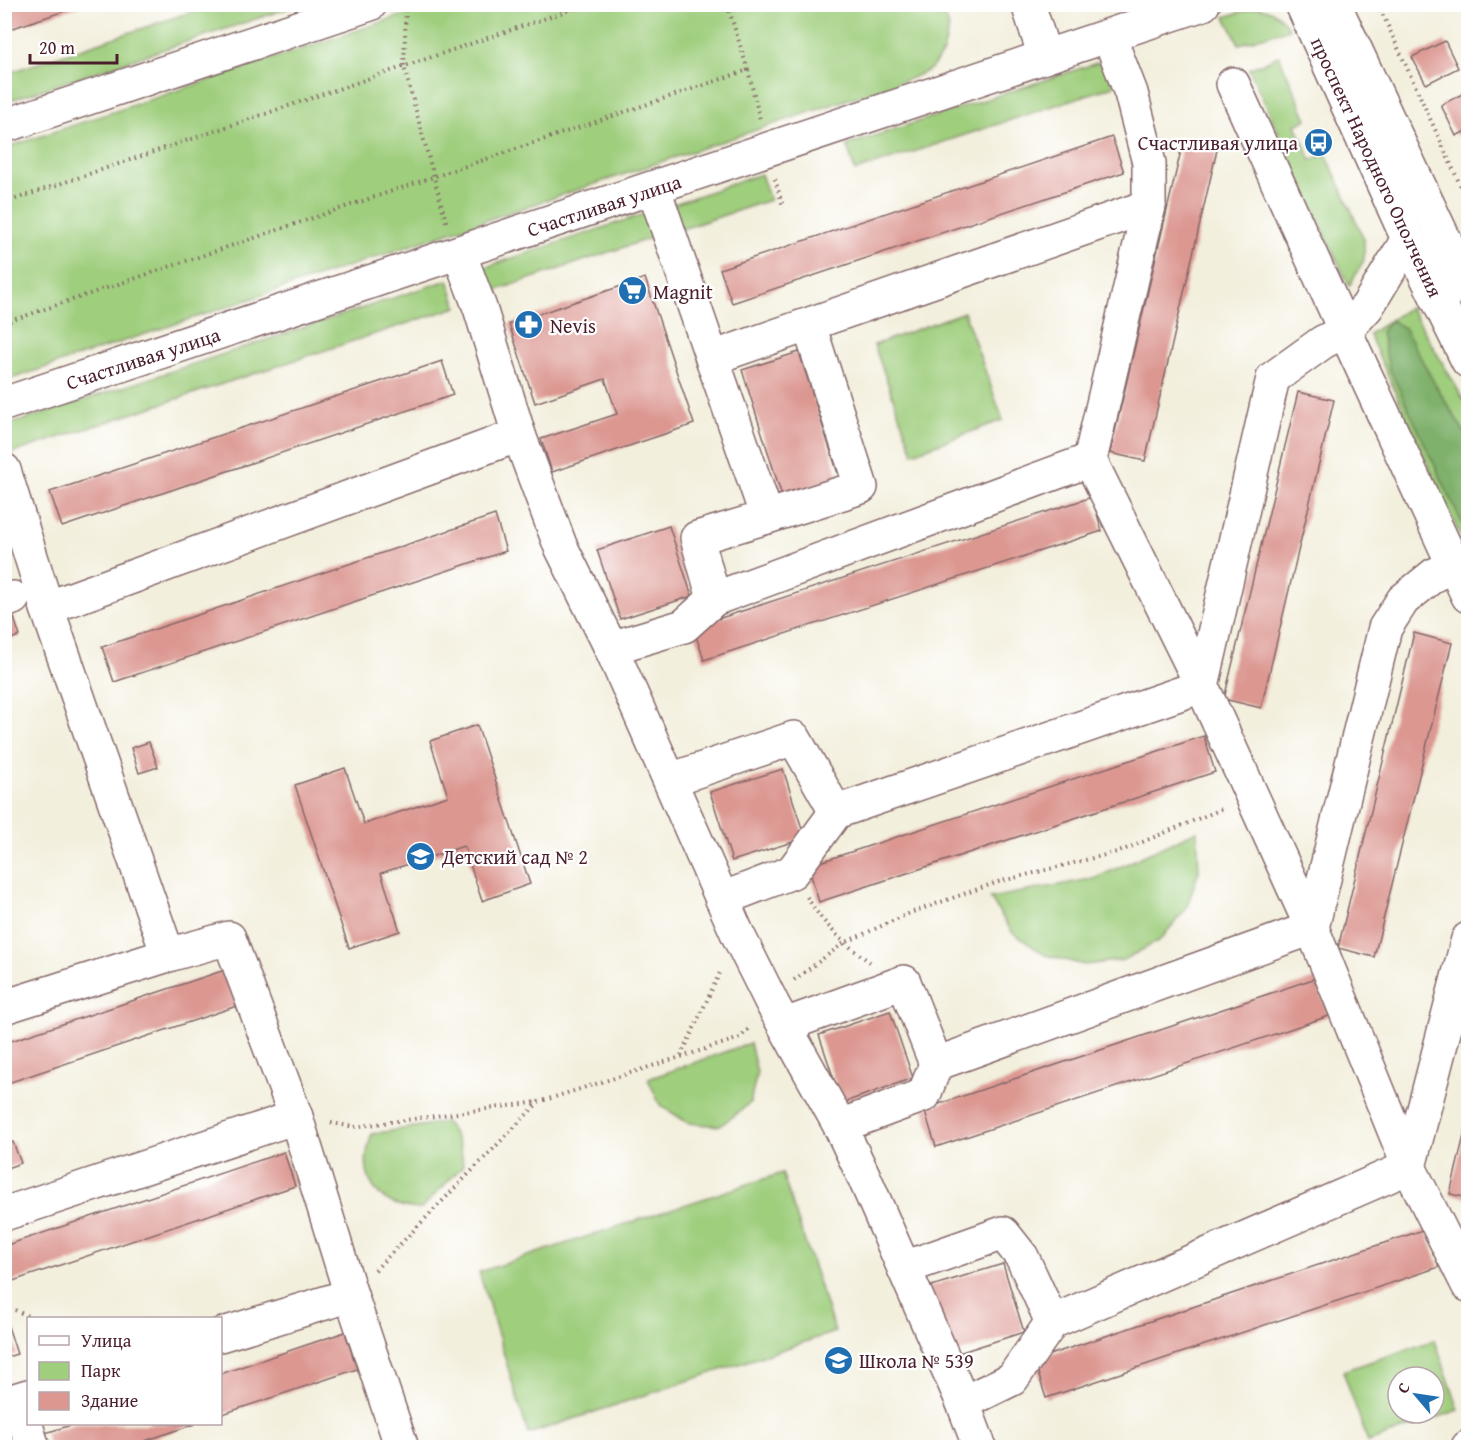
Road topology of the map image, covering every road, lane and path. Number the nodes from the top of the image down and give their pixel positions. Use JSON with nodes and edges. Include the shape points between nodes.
{"nodes":[{"id":1,"x":370,"y":4,"type":"edge"},
{"id":2,"x":406,"y":4,"type":"edge"},
{"id":3,"x":587,"y":4,"type":"edge"},
{"id":4,"x":727,"y":4,"type":"edge"},
{"id":5,"x":1028,"y":4,"type":"edge"},
{"id":6,"x":1203,"y":4,"type":"edge"},
{"id":7,"x":1302,"y":4,"type":"edge"},
{"id":8,"x":1334,"y":4,"type":"edge"},
{"id":9,"x":1378,"y":4,"type":"edge"},
{"id":10,"x":1109,"y":36,"type":"junction"},
{"id":11,"x":1046,"y":57,"type":"junction"},
{"id":12,"x":404,"y":67,"type":"junction"},
{"id":13,"x":1233,"y":84,"type":"dead end"},
{"id":14,"x":4,"y":126,"type":"edge"},
{"id":15,"x":433,"y":177,"type":"junction"},
{"id":16,"x":654,"y":189,"type":"junction"},
{"id":17,"x":1468,"y":202,"type":"edge"},
{"id":18,"x":4,"y":203,"type":"edge"},
{"id":19,"x":1149,"y":206,"type":"junction"},
{"id":20,"x":1408,"y":239,"type":"junction"},
{"id":21,"x":459,"y":253,"type":"junction"},
{"id":22,"x":1468,"y":290,"type":"edge"},
{"id":23,"x":4,"y":323,"type":"edge"},
{"id":24,"x":809,"y":325,"type":"junction"},
{"id":25,"x":1345,"y":331,"type":"junction"},
{"id":26,"x":712,"y":358,"type":"junction"},
{"id":27,"x":1468,"y":361,"type":"edge"},
{"id":28,"x":4,"y":404,"type":"edge"},
{"id":29,"x":519,"y":435,"type":"junction"},
{"id":30,"x":1090,"y":460,"type":"junction"},
{"id":31,"x":4,"y":470,"type":"edge"},
{"id":32,"x":767,"y":517,"type":"junction"},
{"id":33,"x":1454,"y":566,"type":"junction"},
{"id":34,"x":1468,"y":596,"type":"edge"},
{"id":35,"x":714,"y":599,"type":"junction"},
{"id":36,"x":47,"y":608,"type":"junction"},
{"id":37,"x":611,"y":648,"type":"junction"},
{"id":38,"x":1202,"y":686,"type":"junction"},
{"id":39,"x":670,"y":780,"type":"junction"},
{"id":40,"x":836,"y":812,"type":"junction"},
{"id":41,"x":792,"y":872,"type":"junction"},
{"id":42,"x":722,"y":899,"type":"junction"},
{"id":43,"x":1312,"y":928,"type":"junction"},
{"id":44,"x":738,"y":935,"type":"junction"},
{"id":45,"x":1468,"y":939,"type":"edge"},
{"id":46,"x":168,"y":955,"type":"junction"},
{"id":47,"x":904,"y":982,"type":"junction"},
{"id":48,"x":4,"y":1007,"type":"edge"},
{"id":49,"x":785,"y":1025,"type":"junction"},
{"id":50,"x":681,"y":1056,"type":"dead end"},
{"id":51,"x":936,"y":1064,"type":"junction"},
{"id":52,"x":538,"y":1102,"type":"dead end"},
{"id":53,"x":296,"y":1118,"type":"junction"},
{"id":54,"x":840,"y":1126,"type":"junction"},
{"id":55,"x":1409,"y":1167,"type":"junction"},
{"id":56,"x":4,"y":1214,"type":"edge"},
{"id":57,"x":904,"y":1268,"type":"junction"},
{"id":58,"x":1468,"y":1285,"type":"edge"},
{"id":59,"x":351,"y":1295,"type":"junction"},
{"id":60,"x":4,"y":1305,"type":"edge"},
{"id":61,"x":30,"y":1317,"type":"edge"},
{"id":62,"x":1052,"y":1322,"type":"junction"},
{"id":63,"x":222,"y":1334,"type":"edge"},
{"id":64,"x":27,"y":1396,"type":"edge"},
{"id":65,"x":963,"y":1403,"type":"junction"},
{"id":66,"x":33,"y":1448,"type":"edge"},
{"id":67,"x":402,"y":1448,"type":"edge"},
{"id":68,"x":980,"y":1448,"type":"edge"}],
"edges":[{"from":1,"to":14,"type":"street"},
{"from":2,"to":12,"type":"path"},
{"from":3,"to":12,"type":"path"},
{"from":4,"to":15,"type":"path","via":[[748,70]]},
{"from":5,"to":11,"type":"street"},
{"from":6,"to":10,"type":"street","name":"Счастливая улица"},
{"from":7,"to":20,"type":"street","name":"проспект Народного Ополчения"},
{"from":8,"to":22,"type":"street","name":"проспект Народного Ополчения"},
{"from":9,"to":17,"type":"path"},
{"from":10,"to":11,"type":"street","name":"Счастливая улица"},
{"from":10,"to":19,"type":"street","via":[[1131,93],[1149,163]]},
{"from":11,"to":16,"type":"street","name":"Счастливая улица"},
{"from":12,"to":15,"type":"path"},
{"from":12,"to":18,"type":"path"},
{"from":13,"to":25,"type":"street"},
{"from":15,"to":21,"type":"path","via":[[448,231]]},
{"from":15,"to":23,"type":"path"},
{"from":16,"to":21,"type":"street","name":"Счастливая улица"},
{"from":16,"to":26,"type":"street"},
{"from":19,"to":24,"type":"street"},
{"from":19,"to":30,"type":"street"},
{"from":20,"to":25,"type":"street","via":[[1367,307]]},
{"from":20,"to":27,"type":"street","name":"проспект Народного Ополчения"},
{"from":21,"to":28,"type":"street","name":"Счастливая улица"},
{"from":21,"to":29,"type":"street"},
{"from":24,"to":26,"type":"street"},
{"from":24,"to":32,"type":"street","via":[[861,487]]},
{"from":25,"to":33,"type":"street"},
{"from":25,"to":38,"type":"street","via":[[1273,378]]},
{"from":26,"to":32,"type":"street"},
{"from":29,"to":36,"type":"street"},
{"from":29,"to":37,"type":"street","via":[[560,545]]},
{"from":30,"to":35,"type":"street"},
{"from":30,"to":38,"type":"street"},
{"from":31,"to":36,"type":"street"},
{"from":32,"to":35,"type":"street","via":[[697,538]]},
{"from":33,"to":34,"type":"street"},
{"from":33,"to":43,"type":"street","via":[[1434,575],[1404,600],[1385,628]]},
{"from":35,"to":37,"type":"street","via":[[684,626]]},
{"from":36,"to":46,"type":"street"},
{"from":37,"to":39,"type":"street"},
{"from":38,"to":40,"type":"street"},
{"from":38,"to":43,"type":"street"},
{"from":39,"to":40,"type":"street","via":[[794,738]]},
{"from":39,"to":42,"type":"street"},
{"from":40,"to":41,"type":"street"},
{"from":41,"to":42,"type":"street"},
{"from":41,"to":47,"type":"path","via":[[818,915],[844,943]]},
{"from":42,"to":44,"type":"street"},
{"from":43,"to":51,"type":"street"},
{"from":43,"to":55,"type":"street"},
{"from":44,"to":49,"type":"street"},
{"from":44,"to":50,"type":"path"},
{"from":45,"to":55,"type":"street"},
{"from":46,"to":48,"type":"street"},
{"from":46,"to":53,"type":"street","via":[[229,938]]},
{"from":47,"to":49,"type":"street"},
{"from":47,"to":51,"type":"street"},
{"from":49,"to":54,"type":"street"},
{"from":51,"to":54,"type":"street","via":[[924,1095]]},
{"from":52,"to":53,"type":"path","via":[[354,1127]]},
{"from":53,"to":56,"type":"street"},
{"from":53,"to":59,"type":"street"},
{"from":54,"to":57,"type":"street"},
{"from":55,"to":58,"type":"street"},
{"from":55,"to":62,"type":"street"},
{"from":57,"to":62,"type":"street","via":[[1004,1233],[1022,1257]]},
{"from":57,"to":65,"type":"street"},
{"from":59,"to":63,"type":"street"},
{"from":59,"to":67,"type":"street"},
{"from":60,"to":61,"type":"path"},
{"from":62,"to":65,"type":"street","via":[[1012,1379]]},
{"from":64,"to":66,"type":"street","via":[[18,1399]]},
{"from":65,"to":68,"type":"street"}]}
